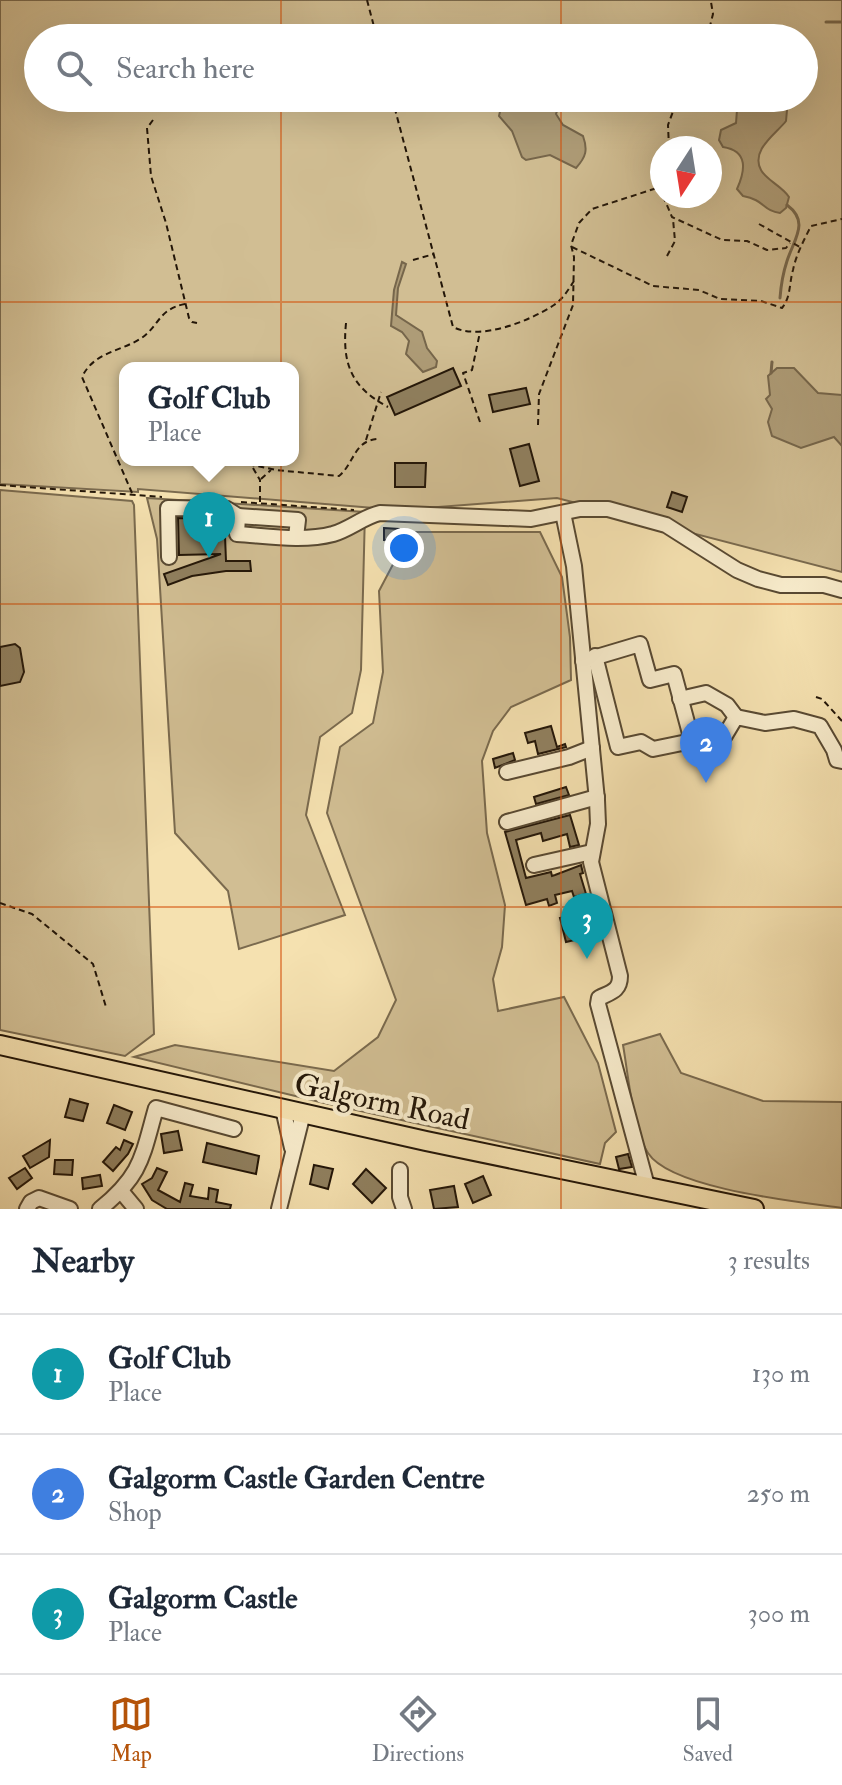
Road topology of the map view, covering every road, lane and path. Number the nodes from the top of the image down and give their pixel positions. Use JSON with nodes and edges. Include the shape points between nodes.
{"nodes":[{"id":1,"x":367,"y":0,"type":"edge"},
{"id":2,"x":711,"y":2,"type":"dead end"},
{"id":3,"x":373,"y":24,"type":"edge"},
{"id":4,"x":710,"y":24,"type":"edge"},
{"id":5,"x":396,"y":112,"type":"edge"},
{"id":6,"x":673,"y":112,"type":"edge"},
{"id":7,"x":153,"y":120,"type":"dead end"},
{"id":8,"x":668,"y":136,"type":"edge"},
{"id":9,"x":650,"y":189,"type":"edge"},
{"id":10,"x":668,"y":208,"type":"edge"},
{"id":11,"x":672,"y":217,"type":"junction"},
{"id":12,"x":842,"y":219,"type":"edge"},
{"id":13,"x":759,"y":224,"type":"dead end"},
{"id":14,"x":791,"y":243,"type":"junction"},
{"id":15,"x":572,"y":247,"type":"junction"},
{"id":16,"x":800,"y":248,"type":"junction"},
{"id":17,"x":434,"y":254,"type":"junction"},
{"id":18,"x":667,"y":256,"type":"dead end"},
{"id":19,"x":413,"y":260,"type":"dead end"},
{"id":20,"x":648,"y":277,"type":"dead end"},
{"id":21,"x":574,"y":281,"type":"junction"},
{"id":22,"x":645,"y":284,"type":"junction"},
{"id":23,"x":185,"y":304,"type":"junction"},
{"id":24,"x":197,"y":323,"type":"dead end"},
{"id":25,"x":346,"y":323,"type":"dead end"},
{"id":26,"x":480,"y":331,"type":"junction"},
{"id":27,"x":381,"y":392,"type":"dead end"},
{"id":28,"x":377,"y":401,"type":"junction"},
{"id":29,"x":388,"y":407,"type":"dead end"},
{"id":30,"x":480,"y":422,"type":"dead end"},
{"id":31,"x":538,"y":425,"type":"dead end"},
{"id":32,"x":378,"y":439,"type":"dead end"},
{"id":33,"x":365,"y":441,"type":"junction"},
{"id":34,"x":119,"y":464,"type":"edge"},
{"id":35,"x":120,"y":466,"type":"edge"},
{"id":36,"x":252,"y":466,"type":"joint"},
{"id":37,"x":272,"y":470,"type":"junction"},
{"id":38,"x":260,"y":480,"type":"junction"},
{"id":39,"x":132,"y":495,"type":"dead end"},
{"id":40,"x":563,"y":513,"type":"junction"},
{"id":41,"x":238,"y":516,"type":"junction"},
{"id":42,"x":258,"y":517,"type":"junction"},
{"id":43,"x":296,"y":537,"type":"junction"},
{"id":44,"x":169,"y":557,"type":"dead end"},
{"id":45,"x":842,"y":590,"type":"edge"},
{"id":46,"x":589,"y":659,"type":"junction"},
{"id":47,"x":816,"y":697,"type":"dead end"},
{"id":48,"x":680,"y":699,"type":"junction"},
{"id":49,"x":736,"y":717,"type":"junction"},
{"id":50,"x":842,"y":721,"type":"edge"},
{"id":51,"x":692,"y":741,"type":"junction"},
{"id":52,"x":592,"y":748,"type":"junction"},
{"id":53,"x":842,"y":761,"type":"edge"},
{"id":54,"x":507,"y":772,"type":"dead end"},
{"id":55,"x":597,"y":797,"type":"junction"},
{"id":56,"x":507,"y":822,"type":"dead end"},
{"id":57,"x":592,"y":852,"type":"junction"},
{"id":58,"x":534,"y":865,"type":"dead end"},
{"id":59,"x":0,"y":903,"type":"edge"},
{"id":60,"x":106,"y":1007,"type":"dead end"},
{"id":61,"x":0,"y":1045,"type":"edge"},
{"id":62,"x":283,"y":1109,"type":"junction"},
{"id":63,"x":307,"y":1119,"type":"junction"},
{"id":64,"x":234,"y":1129,"type":"dead end"},
{"id":65,"x":292,"y":1148,"type":"junction"},
{"id":66,"x":400,"y":1170,"type":"dead end"},
{"id":67,"x":647,"y":1186,"type":"junction"},
{"id":68,"x":121,"y":1191,"type":"junction"},
{"id":69,"x":27,"y":1209,"type":"edge"},
{"id":70,"x":70,"y":1209,"type":"edge"},
{"id":71,"x":100,"y":1209,"type":"edge"},
{"id":72,"x":136,"y":1209,"type":"edge"},
{"id":73,"x":279,"y":1209,"type":"edge"},
{"id":74,"x":404,"y":1209,"type":"edge"},
{"id":75,"x":754,"y":1209,"type":"edge"}],
"edges":[{"from":1,"to":3,"type":"path"},
{"from":2,"to":4,"type":"path"},
{"from":5,"to":17,"type":"path"},
{"from":6,"to":8,"type":"path"},
{"from":7,"to":23,"type":"path","via":[[147,128],[151,176]]},
{"from":9,"to":15,"type":"path","via":[[592,209],[579,223]]},
{"from":10,"to":11,"type":"path"},
{"from":11,"to":14,"type":"path","via":[[722,240],[747,241],[767,250]]},
{"from":11,"to":18,"type":"path","via":[[675,241]]},
{"from":12,"to":16,"type":"path","via":[[811,226]]},
{"from":13,"to":14,"type":"path"},
{"from":14,"to":16,"type":"path"},
{"from":15,"to":21,"type":"path"},
{"from":15,"to":22,"type":"path"},
{"from":16,"to":22,"type":"path","via":[[782,308]]},
{"from":17,"to":19,"type":"path"},
{"from":17,"to":26,"type":"path","via":[[453,327]]},
{"from":20,"to":22,"type":"path"},
{"from":21,"to":26,"type":"path","via":[[565,295],[542,311],[504,328]]},
{"from":21,"to":31,"type":"path","via":[[573,305],[539,394]]},
{"from":23,"to":24,"type":"path","via":[[189,318]]},
{"from":23,"to":34,"type":"path","via":[[161,314],[141,338],[97,358],[82,377]]},
{"from":25,"to":28,"type":"path","via":[[347,362],[361,388]]},
{"from":26,"to":30,"type":"path","via":[[472,370],[463,373]]},
{"from":27,"to":28,"type":"path"},
{"from":28,"to":29,"type":"path"},
{"from":28,"to":33,"type":"path"},
{"from":32,"to":33,"type":"path"},
{"from":33,"to":37,"type":"path","via":[[339,476]]},
{"from":35,"to":39,"type":"path"},
{"from":36,"to":37,"type":"path"},
{"from":36,"to":38,"type":"path"},
{"from":37,"to":38,"type":"path"},
{"from":38,"to":42,"type":"path"},
{"from":40,"to":43,"type":"street","via":[[531,519],[380,513],[336,533]]},
{"from":40,"to":45,"type":"street","via":[[594,509],[636,515],[666,525],[758,579]]},
{"from":40,"to":46,"type":"street"},
{"from":41,"to":42,"type":"street"},
{"from":41,"to":43,"type":"street","via":[[237,534]]},
{"from":41,"to":44,"type":"street","via":[[227,509],[168,508]]},
{"from":42,"to":43,"type":"street","via":[[298,520]]},
{"from":46,"to":48,"type":"street","via":[[640,644],[650,680],[674,674]]},
{"from":46,"to":51,"type":"street","via":[[618,747],[641,742],[653,749]]},
{"from":46,"to":52,"type":"street"},
{"from":47,"to":50,"type":"path"},
{"from":48,"to":49,"type":"street","via":[[706,693]]},
{"from":48,"to":51,"type":"street"},
{"from":49,"to":51,"type":"street","via":[[724,737]]},
{"from":49,"to":53,"type":"street","via":[[765,723],[794,719],[820,726]]},
{"from":52,"to":54,"type":"street"},
{"from":52,"to":55,"type":"street"},
{"from":55,"to":56,"type":"street"},
{"from":55,"to":57,"type":"street"},
{"from":57,"to":58,"type":"street"},
{"from":57,"to":67,"type":"street","via":[[620,976],[616,991],[599,998],[598,1004]]},
{"from":59,"to":60,"type":"path","via":[[32,914],[93,964]]},
{"from":61,"to":62,"type":"main road","name":"Galgorm Road"},
{"from":62,"to":63,"type":"main road","name":"Galgorm Road"},
{"from":62,"to":65,"type":"street"},
{"from":63,"to":65,"type":"street"},
{"from":63,"to":67,"type":"main road","name":"Galgorm Road"},
{"from":64,"to":68,"type":"street","via":[[156,1108],[138,1169]]},
{"from":65,"to":73,"type":"street"},
{"from":66,"to":74,"type":"street"},
{"from":67,"to":75,"type":"main road","name":"Galgorm Road"},
{"from":68,"to":71,"type":"street"},
{"from":68,"to":72,"type":"street"},
{"from":69,"to":70,"type":"street","via":[[39,1198]]}]}
